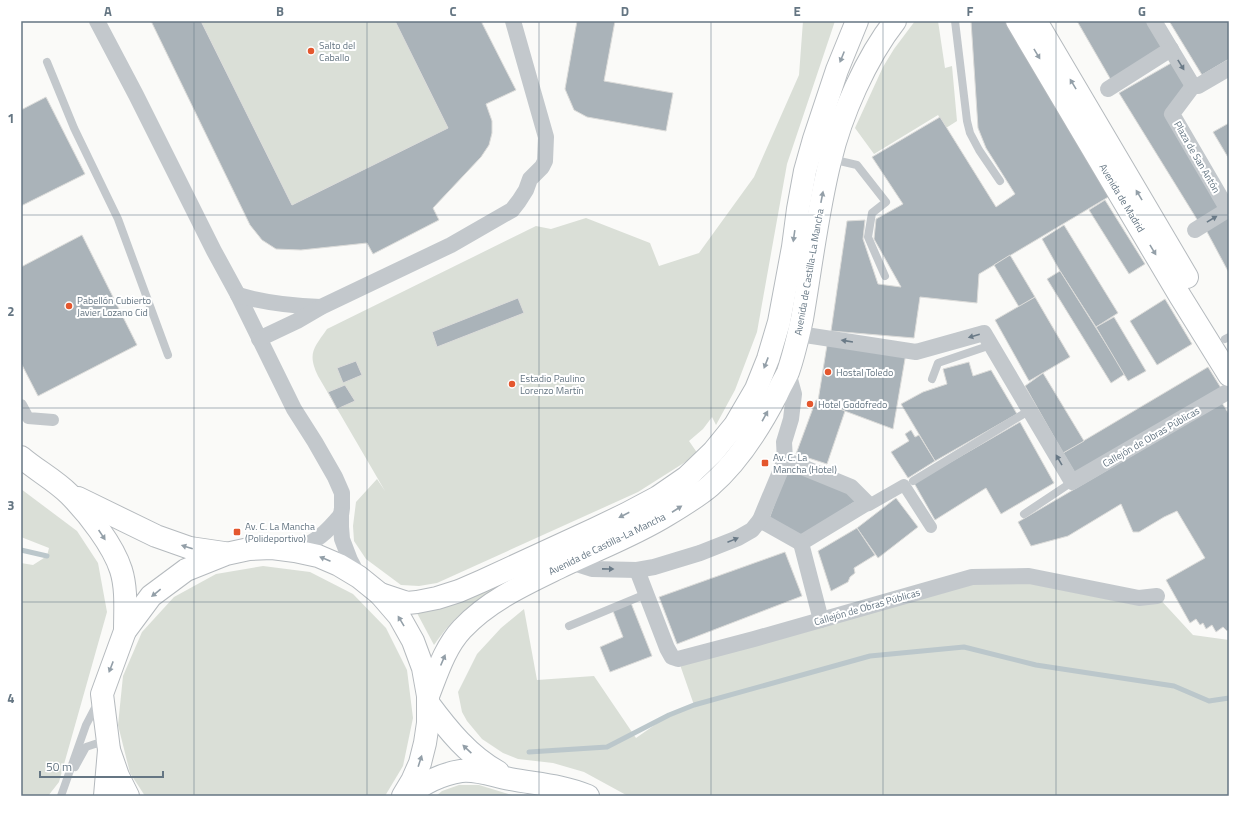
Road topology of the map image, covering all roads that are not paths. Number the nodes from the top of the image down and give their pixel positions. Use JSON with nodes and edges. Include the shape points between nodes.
{"nodes":[{"id":1,"x":97,"y":21,"type":"edge"},
{"id":2,"x":514,"y":21,"type":"edge"},
{"id":3,"x":857,"y":21,"type":"edge"},
{"id":4,"x":895,"y":21,"type":"edge"},
{"id":5,"x":955,"y":21,"type":"edge"},
{"id":6,"x":1017,"y":21,"type":"edge"},
{"id":7,"x":1036,"y":21,"type":"edge"},
{"id":8,"x":1154,"y":21,"type":"edge"},
{"id":9,"x":1171,"y":49,"type":"junction"},
{"id":10,"x":47,"y":62,"type":"dead end"},
{"id":11,"x":1229,"y":68,"type":"edge"},
{"id":12,"x":1194,"y":86,"type":"junction"},
{"id":13,"x":1108,"y":89,"type":"dead end"},
{"id":14,"x":830,"y":159,"type":"junction"},
{"id":15,"x":1000,"y":181,"type":"dead end"},
{"id":16,"x":1228,"y":210,"type":"edge"},
{"id":17,"x":1195,"y":230,"type":"dead end"},
{"id":18,"x":885,"y":276,"type":"dead end"},
{"id":19,"x":238,"y":295,"type":"junction"},
{"id":20,"x":321,"y":307,"type":"junction"},
{"id":21,"x":799,"y":334,"type":"junction"},
{"id":22,"x":259,"y":339,"type":"junction"},
{"id":23,"x":1228,"y":341,"type":"edge"},
{"id":24,"x":991,"y":345,"type":"junction"},
{"id":25,"x":168,"y":355,"type":"dead end"},
{"id":26,"x":788,"y":372,"type":"junction"},
{"id":27,"x":1229,"y":375,"type":"edge"},
{"id":28,"x":932,"y":379,"type":"dead end"},
{"id":29,"x":1229,"y":391,"type":"edge"},
{"id":30,"x":21,"y":405,"type":"edge"},
{"id":31,"x":1030,"y":410,"type":"junction"},
{"id":32,"x":53,"y":420,"type":"dead end"},
{"id":33,"x":21,"y":457,"type":"edge"},
{"id":34,"x":784,"y":460,"type":"junction"},
{"id":35,"x":913,"y":481,"type":"dead end"},
{"id":36,"x":1072,"y":482,"type":"junction"},
{"id":37,"x":69,"y":494,"type":"junction"},
{"id":38,"x":867,"y":503,"type":"junction"},
{"id":39,"x":1024,"y":514,"type":"dead end"},
{"id":40,"x":341,"y":515,"type":"junction"},
{"id":41,"x":760,"y":520,"type":"junction"},
{"id":42,"x":931,"y":528,"type":"dead end"},
{"id":43,"x":801,"y":543,"type":"junction"},
{"id":44,"x":295,"y":551,"type":"junction"},
{"id":45,"x":226,"y":554,"type":"junction"},
{"id":46,"x":570,"y":562,"type":"junction"},
{"id":47,"x":637,"y":570,"type":"junction"},
{"id":48,"x":359,"y":577,"type":"junction"},
{"id":49,"x":380,"y":594,"type":"junction"},
{"id":50,"x":646,"y":594,"type":"junction"},
{"id":51,"x":1157,"y":596,"type":"dead end"},
{"id":52,"x":821,"y":620,"type":"junction"},
{"id":53,"x":569,"y":626,"type":"dead end"},
{"id":54,"x":125,"y":631,"type":"junction"},
{"id":55,"x":102,"y":694,"type":"junction"},
{"id":56,"x":428,"y":699,"type":"junction"},
{"id":57,"x":108,"y":746,"type":"junction"},
{"id":58,"x":510,"y":779,"type":"junction"},
{"id":59,"x":62,"y":792,"type":"edge"},
{"id":60,"x":105,"y":796,"type":"edge"},
{"id":61,"x":128,"y":796,"type":"edge"},
{"id":62,"x":405,"y":796,"type":"edge"},
{"id":63,"x":588,"y":796,"type":"edge"}],
"edges":[{"from":1,"to":19,"type":"street"},
{"from":2,"to":20,"type":"street","via":[[546,137],[545,160],[542,167],[530,179],[526,190],[512,210],[451,245]]},
{"from":3,"to":49,"type":"main road","name":"Avenida de Castilla-La Mancha","one_way":true,"via":[[806,165],[793,247],[768,359],[756,389],[735,425],[713,452],[687,477],[658,497],[482,582],[444,596],[417,602],[407,603]]},
{"from":4,"to":14,"type":"main road","name":"Avenida de Castilla-La Mancha","via":[[878,45],[858,83]]},
{"from":5,"to":15,"type":"lane","via":[[970,134]]},
{"from":6,"to":27,"type":"main road","name":"Avenida de Madrid","one_way":true},
{"from":23,"to":7,"type":"main road","name":"Avenida de Madrid","one_way":true},
{"from":8,"to":9,"type":"street"},
{"from":9,"to":12,"type":"street","one_way":true},
{"from":9,"to":13,"type":"street"},
{"from":10,"to":25,"type":"lane","via":[[74,128],[118,219]]},
{"from":11,"to":12,"type":"street"},
{"from":12,"to":16,"type":"street","name":"Plaza de San Antón","via":[[1172,114]]},
{"from":14,"to":18,"type":"lane","via":[[857,165],[886,202],[872,213],[868,237]]},
{"from":21,"to":14,"type":"main road","name":"Avenida de Castilla-La Mancha","one_way":true},
{"from":17,"to":16,"type":"street","one_way":true},
{"from":19,"to":20,"type":"street","via":[[293,306]]},
{"from":19,"to":22,"type":"street"},
{"from":20,"to":22,"type":"street"},
{"from":24,"to":21,"type":"street","one_way":true,"via":[[984,333],[916,352]]},
{"from":21,"to":26,"type":"main road","name":"Avenida de Castilla-La Mancha"},
{"from":22,"to":40,"type":"street","via":[[294,409],[340,488]]},
{"from":24,"to":28,"type":"lane","via":[[938,363]]},
{"from":24,"to":31,"type":"street"},
{"from":26,"to":34,"type":"street","via":[[794,394],[791,419],[784,442]]},
{"from":46,"to":26,"type":"main road","name":"Avenida de Castilla-La Mancha","one_way":true,"via":[[640,530],[710,487],[756,431]]},
{"from":29,"to":36,"type":"street","name":"Callejón de Obras Públicas"},
{"from":30,"to":32,"type":"street","via":[[28,418]]},
{"from":31,"to":35,"type":"lane"},
{"from":36,"to":31,"type":"street","one_way":true},
{"from":33,"to":37,"type":"main road"},
{"from":34,"to":38,"type":"street","via":[[851,487]]},
{"from":34,"to":41,"type":"street"},
{"from":36,"to":39,"type":"lane","name":"Callejón de Obras Públicas"},
{"from":45,"to":37,"type":"main road","one_way":true,"via":[[190,548],[156,536]]},
{"from":37,"to":54,"type":"main road","one_way":true,"via":[[94,522],[113,551],[121,571],[126,600]]},
{"from":38,"to":42,"type":"street","via":[[869,505],[904,485]]},
{"from":38,"to":43,"type":"street"},
{"from":40,"to":44,"type":"street","via":[[327,532]]},
{"from":40,"to":48,"type":"street","via":[[342,539]]},
{"from":41,"to":43,"type":"street"},
{"from":47,"to":41,"type":"street","one_way":true,"via":[[654,567],[738,538],[752,530]]},
{"from":43,"to":52,"type":"street"},
{"from":44,"to":45,"type":"main road","via":[[272,548],[248,549]]},
{"from":48,"to":44,"type":"main road","one_way":true,"via":[[318,556]]},
{"from":45,"to":54,"type":"main road","one_way":true,"via":[[186,570],[151,596]]},
{"from":46,"to":47,"type":"street","one_way":true,"via":[[592,569]]},
{"from":56,"to":46,"type":"main road","name":"Avenida de Castilla-La Mancha","one_way":true,"via":[[446,652],[467,624],[502,597]]},
{"from":47,"to":50,"type":"street","name":"Callejón de Obras Públicas"},
{"from":48,"to":49,"type":"main road"},
{"from":56,"to":49,"type":"main road","one_way":true,"via":[[423,668],[413,641],[399,616]]},
{"from":50,"to":52,"type":"street","name":"Callejón de Obras Públicas","via":[[669,652],[672,657],[678,659]]},
{"from":50,"to":53,"type":"lane"},
{"from":51,"to":52,"type":"street","name":"Callejón de Obras Públicas","via":[[1139,598],[1029,576],[972,577]]},
{"from":54,"to":55,"type":"main road","one_way":true},
{"from":55,"to":57,"type":"main road"},
{"from":55,"to":59,"type":"lane","via":[[86,725]]},
{"from":58,"to":56,"type":"main road","one_way":true,"via":[[482,763],[459,741],[443,724]]},
{"from":62,"to":56,"type":"main road","one_way":true,"via":[[420,762],[425,743]]},
{"from":57,"to":59,"type":"lane","via":[[95,744],[86,747]]},
{"from":57,"to":60,"type":"main road"},
{"from":57,"to":61,"type":"main road"},
{"from":58,"to":62,"type":"main road","via":[[475,771],[462,771],[434,778]]},
{"from":58,"to":63,"type":"main road","via":[[564,788]]}]}
